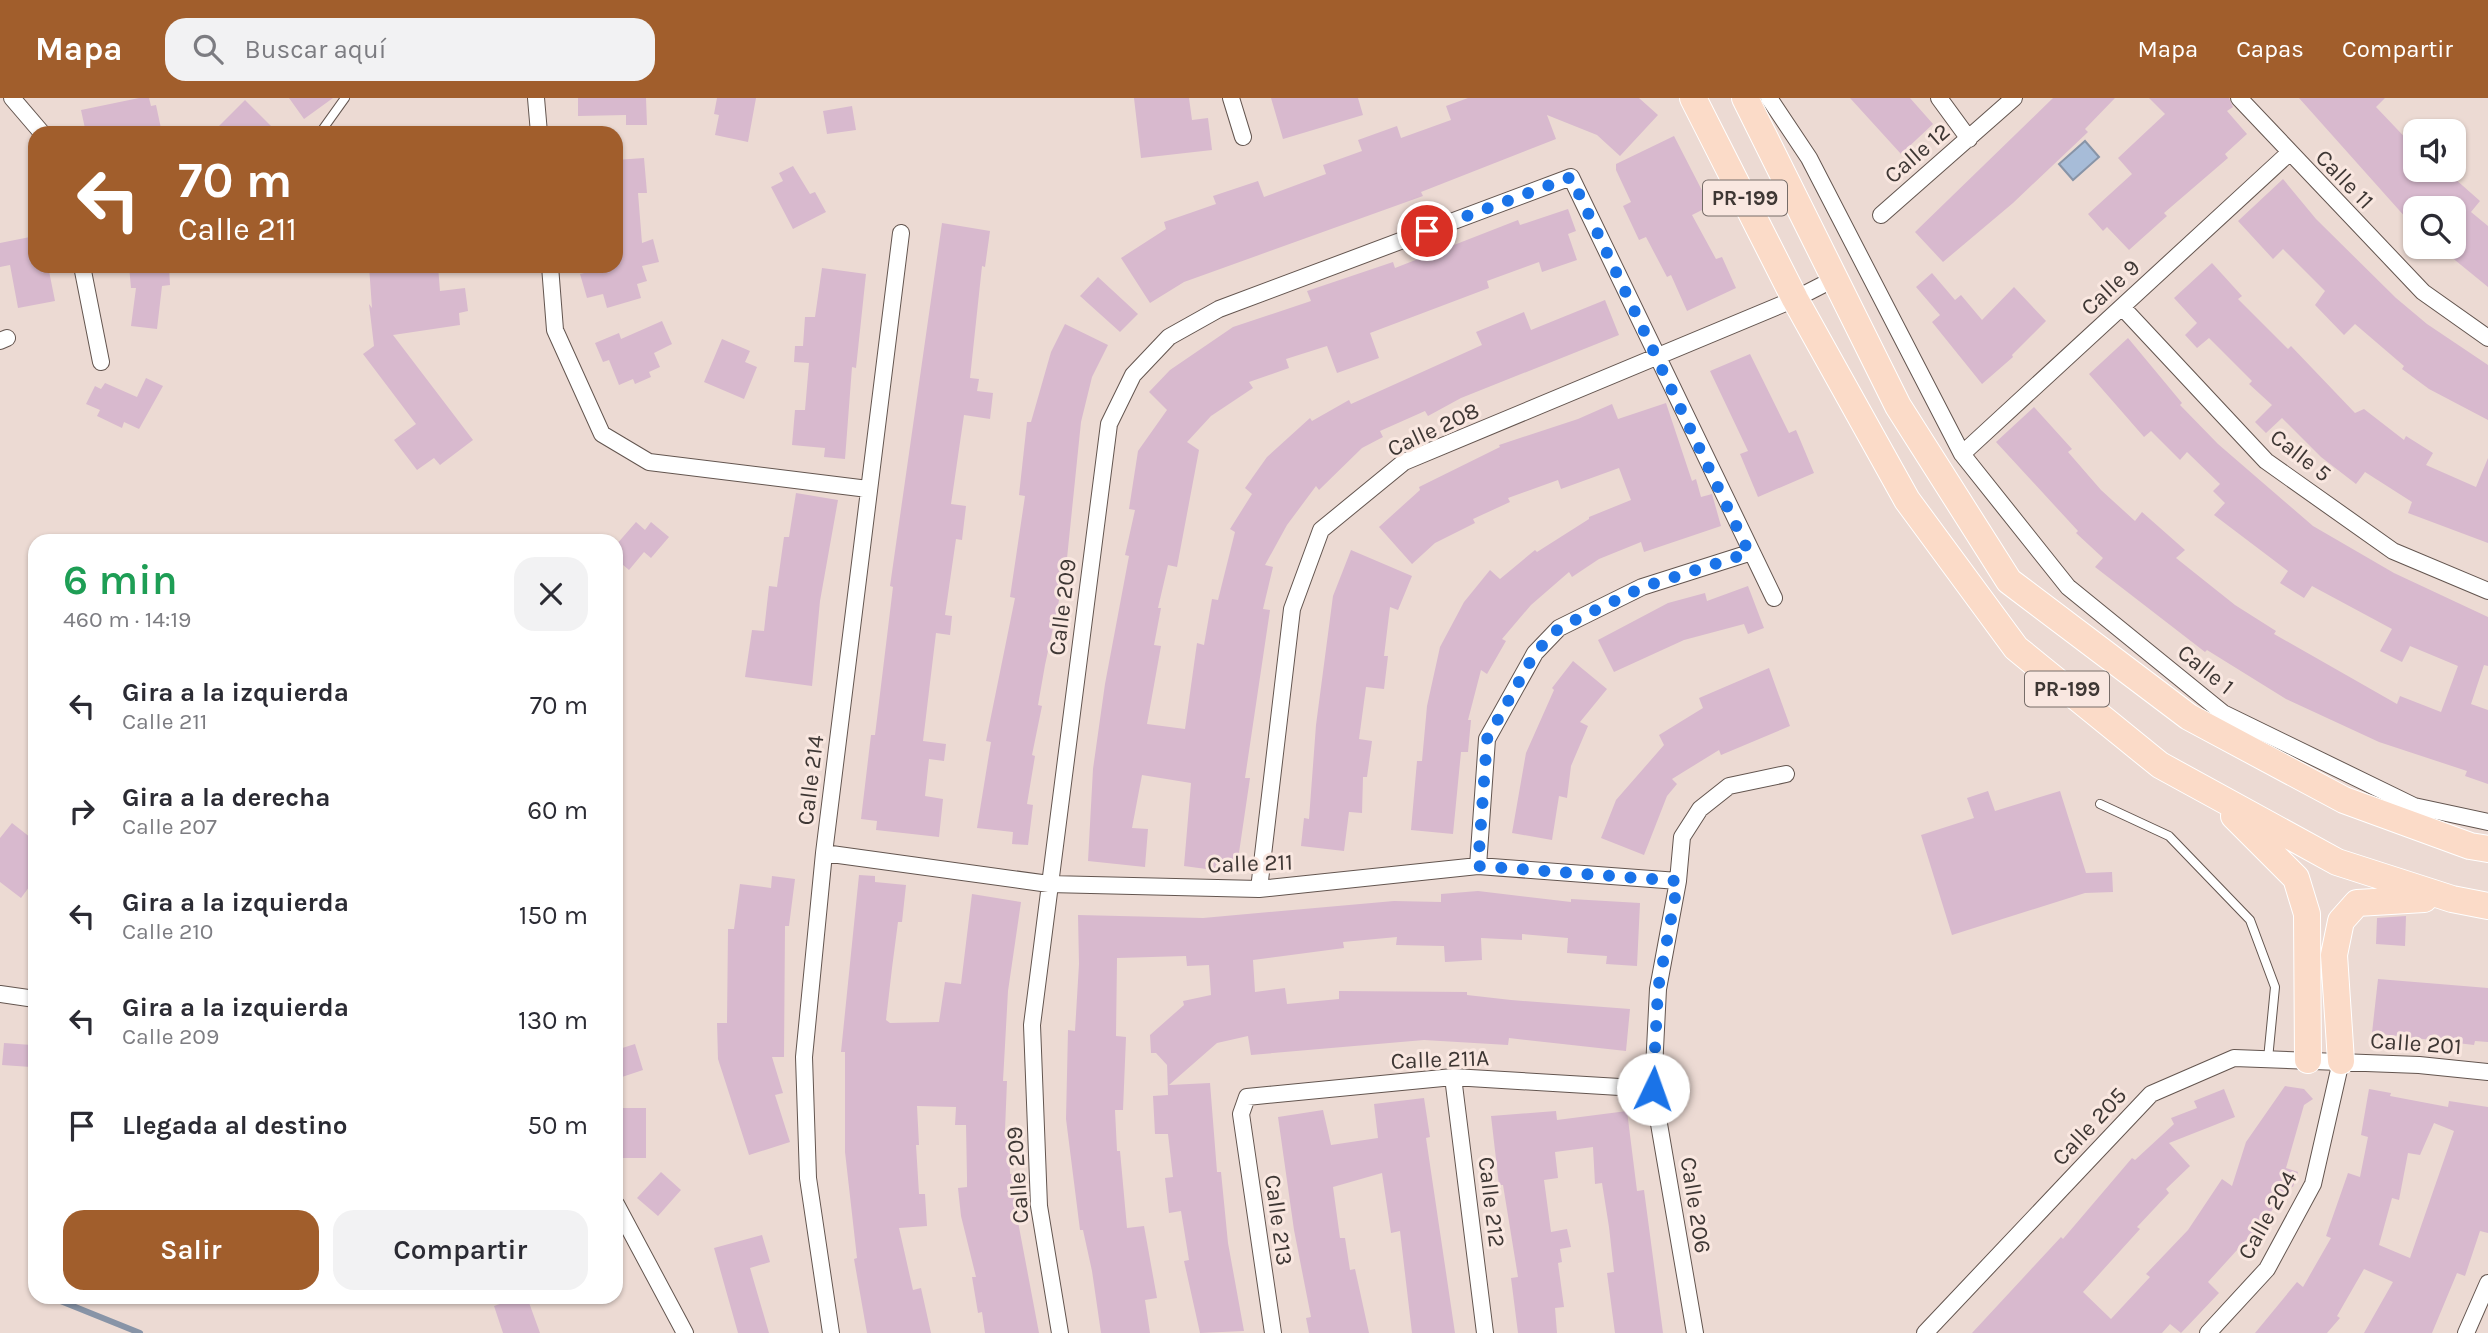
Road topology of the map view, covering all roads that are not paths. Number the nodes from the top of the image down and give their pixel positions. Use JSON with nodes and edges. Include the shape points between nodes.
{"nodes":[{"id":1,"x":12,"y":98,"type":"edge"},
{"id":2,"x":345,"y":98,"type":"edge"},
{"id":3,"x":536,"y":98,"type":"edge"},
{"id":4,"x":1231,"y":98,"type":"edge"},
{"id":5,"x":1693,"y":98,"type":"edge"},
{"id":6,"x":1745,"y":98,"type":"edge"},
{"id":7,"x":1769,"y":98,"type":"edge"},
{"id":8,"x":1939,"y":98,"type":"edge"},
{"id":9,"x":2014,"y":98,"type":"edge"},
{"id":10,"x":2239,"y":98,"type":"edge"},
{"id":11,"x":36,"y":126,"type":"edge"},
{"id":12,"x":325,"y":126,"type":"edge"},
{"id":13,"x":538,"y":126,"type":"edge"},
{"id":14,"x":1243,"y":137,"type":"dead end"},
{"id":15,"x":1969,"y":139,"type":"junction"},
{"id":16,"x":2289,"y":153,"type":"junction"},
{"id":17,"x":1881,"y":215,"type":"dead end"},
{"id":18,"x":901,"y":233,"type":"dead end"},
{"id":19,"x":83,"y":273,"type":"edge"},
{"id":20,"x":551,"y":273,"type":"edge"},
{"id":21,"x":1836,"y":278,"type":"junction"},
{"id":22,"x":1795,"y":299,"type":"junction"},
{"id":23,"x":2122,"y":307,"type":"junction"},
{"id":24,"x":2488,"y":338,"type":"edge"},
{"id":25,"x":1656,"y":357,"type":"junction"},
{"id":26,"x":101,"y":362,"type":"dead end"},
{"id":27,"x":1962,"y":454,"type":"junction"},
{"id":28,"x":868,"y":489,"type":"junction"},
{"id":29,"x":1749,"y":553,"type":"junction"},
{"id":30,"x":2488,"y":591,"type":"edge"},
{"id":31,"x":1773,"y":598,"type":"dead end"},
{"id":32,"x":1786,"y":775,"type":"dead end"},
{"id":33,"x":2204,"y":789,"type":"junction"},
{"id":34,"x":2100,"y":804,"type":"dead end"},
{"id":35,"x":2488,"y":822,"type":"edge"},
{"id":36,"x":2488,"y":849,"type":"edge"},
{"id":37,"x":824,"y":853,"type":"junction"},
{"id":38,"x":1478,"y":866,"type":"junction"},
{"id":39,"x":1678,"y":881,"type":"junction"},
{"id":40,"x":1049,"y":884,"type":"junction"},
{"id":41,"x":1259,"y":889,"type":"junction"},
{"id":42,"x":2452,"y":899,"type":"junction"},
{"id":43,"x":2488,"y":906,"type":"edge"},
{"id":44,"x":0,"y":995,"type":"edge"},
{"id":45,"x":28,"y":998,"type":"edge"},
{"id":46,"x":2268,"y":1059,"type":"junction"},
{"id":47,"x":2308,"y":1060,"type":"junction"},
{"id":48,"x":2341,"y":1061,"type":"junction"},
{"id":49,"x":2488,"y":1072,"type":"edge"},
{"id":50,"x":1453,"y":1077,"type":"junction"},
{"id":51,"x":1653,"y":1089,"type":"junction"},
{"id":52,"x":1241,"y":1114,"type":"joint"},
{"id":53,"x":623,"y":1217,"type":"edge"},
{"id":54,"x":2488,"y":1283,"type":"edge"},
{"id":55,"x":685,"y":1333,"type":"edge"},
{"id":56,"x":831,"y":1333,"type":"edge"},
{"id":57,"x":1060,"y":1333,"type":"edge"},
{"id":58,"x":1273,"y":1333,"type":"edge"},
{"id":59,"x":1485,"y":1333,"type":"edge"},
{"id":60,"x":1695,"y":1333,"type":"edge"},
{"id":61,"x":1925,"y":1333,"type":"edge"},
{"id":62,"x":2208,"y":1333,"type":"edge"},
{"id":63,"x":2466,"y":1333,"type":"edge"}],
"edges":[{"from":1,"to":11,"type":"street"},
{"from":2,"to":12,"type":"lane"},
{"from":3,"to":13,"type":"street"},
{"from":4,"to":14,"type":"street"},
{"from":5,"to":22,"type":"main road","number":"PR-199"},
{"from":6,"to":21,"type":"main road","number":"PR-199"},
{"from":7,"to":27,"type":"street","name":"Calle 1","via":[[1809,158]]},
{"from":8,"to":15,"type":"street"},
{"from":9,"to":15,"type":"street","name":"Calle 12"},
{"from":10,"to":16,"type":"street","name":"Calle 11"},
{"from":15,"to":17,"type":"street","name":"Calle 12"},
{"from":16,"to":23,"type":"street","name":"Calle 9"},
{"from":16,"to":24,"type":"street","name":"Calle 11","via":[[2423,292]]},
{"from":18,"to":28,"type":"street","name":"Calle 214"},
{"from":19,"to":26,"type":"street"},
{"from":20,"to":28,"type":"street","via":[[555,330],[602,434],[649,462]]},
{"from":21,"to":22,"type":"street","name":"Calle 208"},
{"from":21,"to":36,"type":"main road","number":"PR-199","via":[[1898,406],[2009,580],[2189,717],[2344,800]]},
{"from":22,"to":25,"type":"street","name":"Calle 208"},
{"from":22,"to":33,"type":"main road","number":"PR-199","via":[[1907,500],[2016,648],[2160,765]]},
{"from":23,"to":27,"type":"street","name":"Calle 9"},
{"from":23,"to":30,"type":"street","name":"Calle 5","via":[[2266,461],[2393,551]]},
{"from":25,"to":29,"type":"street"},
{"from":25,"to":40,"type":"street","name":"Calle 209","via":[[1571,177],[1219,309],[1169,337],[1133,374],[1109,424]]},
{"from":25,"to":41,"type":"street","name":"Calle 208","via":[[1404,462],[1321,530],[1292,610]]},
{"from":27,"to":35,"type":"street","name":"Calle 1","via":[[2068,587],[2224,713],[2414,806]]},
{"from":28,"to":37,"type":"street","name":"Calle 214"},
{"from":29,"to":31,"type":"street"},
{"from":29,"to":38,"type":"street","via":[[1643,587],[1559,628],[1535,653],[1487,739]]},
{"from":32,"to":39,"type":"street","name":"Calle 206","via":[[1729,786],[1700,809],[1682,837]]},
{"from":33,"to":42,"type":"main road","number":"PR-199","via":[[2337,862]]},
{"from":33,"to":47,"type":"main road","via":[[2296,878],[2307,914]]},
{"from":34,"to":46,"type":"lane","via":[[2168,836],[2250,920],[2275,987]]},
{"from":37,"to":40,"type":"street","name":"Calle 211"},
{"from":37,"to":56,"type":"street","name":"Calle 214","via":[[804,1058],[808,1178]]},
{"from":38,"to":39,"type":"street","name":"Calle 211"},
{"from":38,"to":41,"type":"street","name":"Calle 211"},
{"from":39,"to":51,"type":"street","name":"Calle 206","via":[[1658,989]]},
{"from":40,"to":41,"type":"street","name":"Calle 211"},
{"from":40,"to":57,"type":"street","name":"Calle 209","via":[[1032,1025],[1039,1206]]},
{"from":42,"to":43,"type":"main road","number":"PR-199"},
{"from":42,"to":48,"type":"main road","via":[[2391,898],[2357,903],[2341,921],[2334,955]]},
{"from":44,"to":45,"type":"street"},
{"from":46,"to":47,"type":"street","name":"Calle 205"},
{"from":46,"to":61,"type":"street","name":"Calle 205","via":[[2234,1058],[2151,1094]]},
{"from":47,"to":48,"type":"street","name":"Calle 205"},
{"from":48,"to":49,"type":"street","name":"Calle 201"},
{"from":48,"to":62,"type":"street","name":"Calle 204","via":[[2313,1184],[2267,1269]]},
{"from":50,"to":51,"type":"street","name":"Calle 211A"},
{"from":50,"to":52,"type":"street","name":"Calle 211A","via":[[1248,1097]]},
{"from":50,"to":59,"type":"street","name":"Calle 212"},
{"from":51,"to":60,"type":"street","name":"Calle 206"},
{"from":52,"to":58,"type":"street","name":"Calle 213"},
{"from":53,"to":55,"type":"street"},
{"from":54,"to":63,"type":"street"}]}
